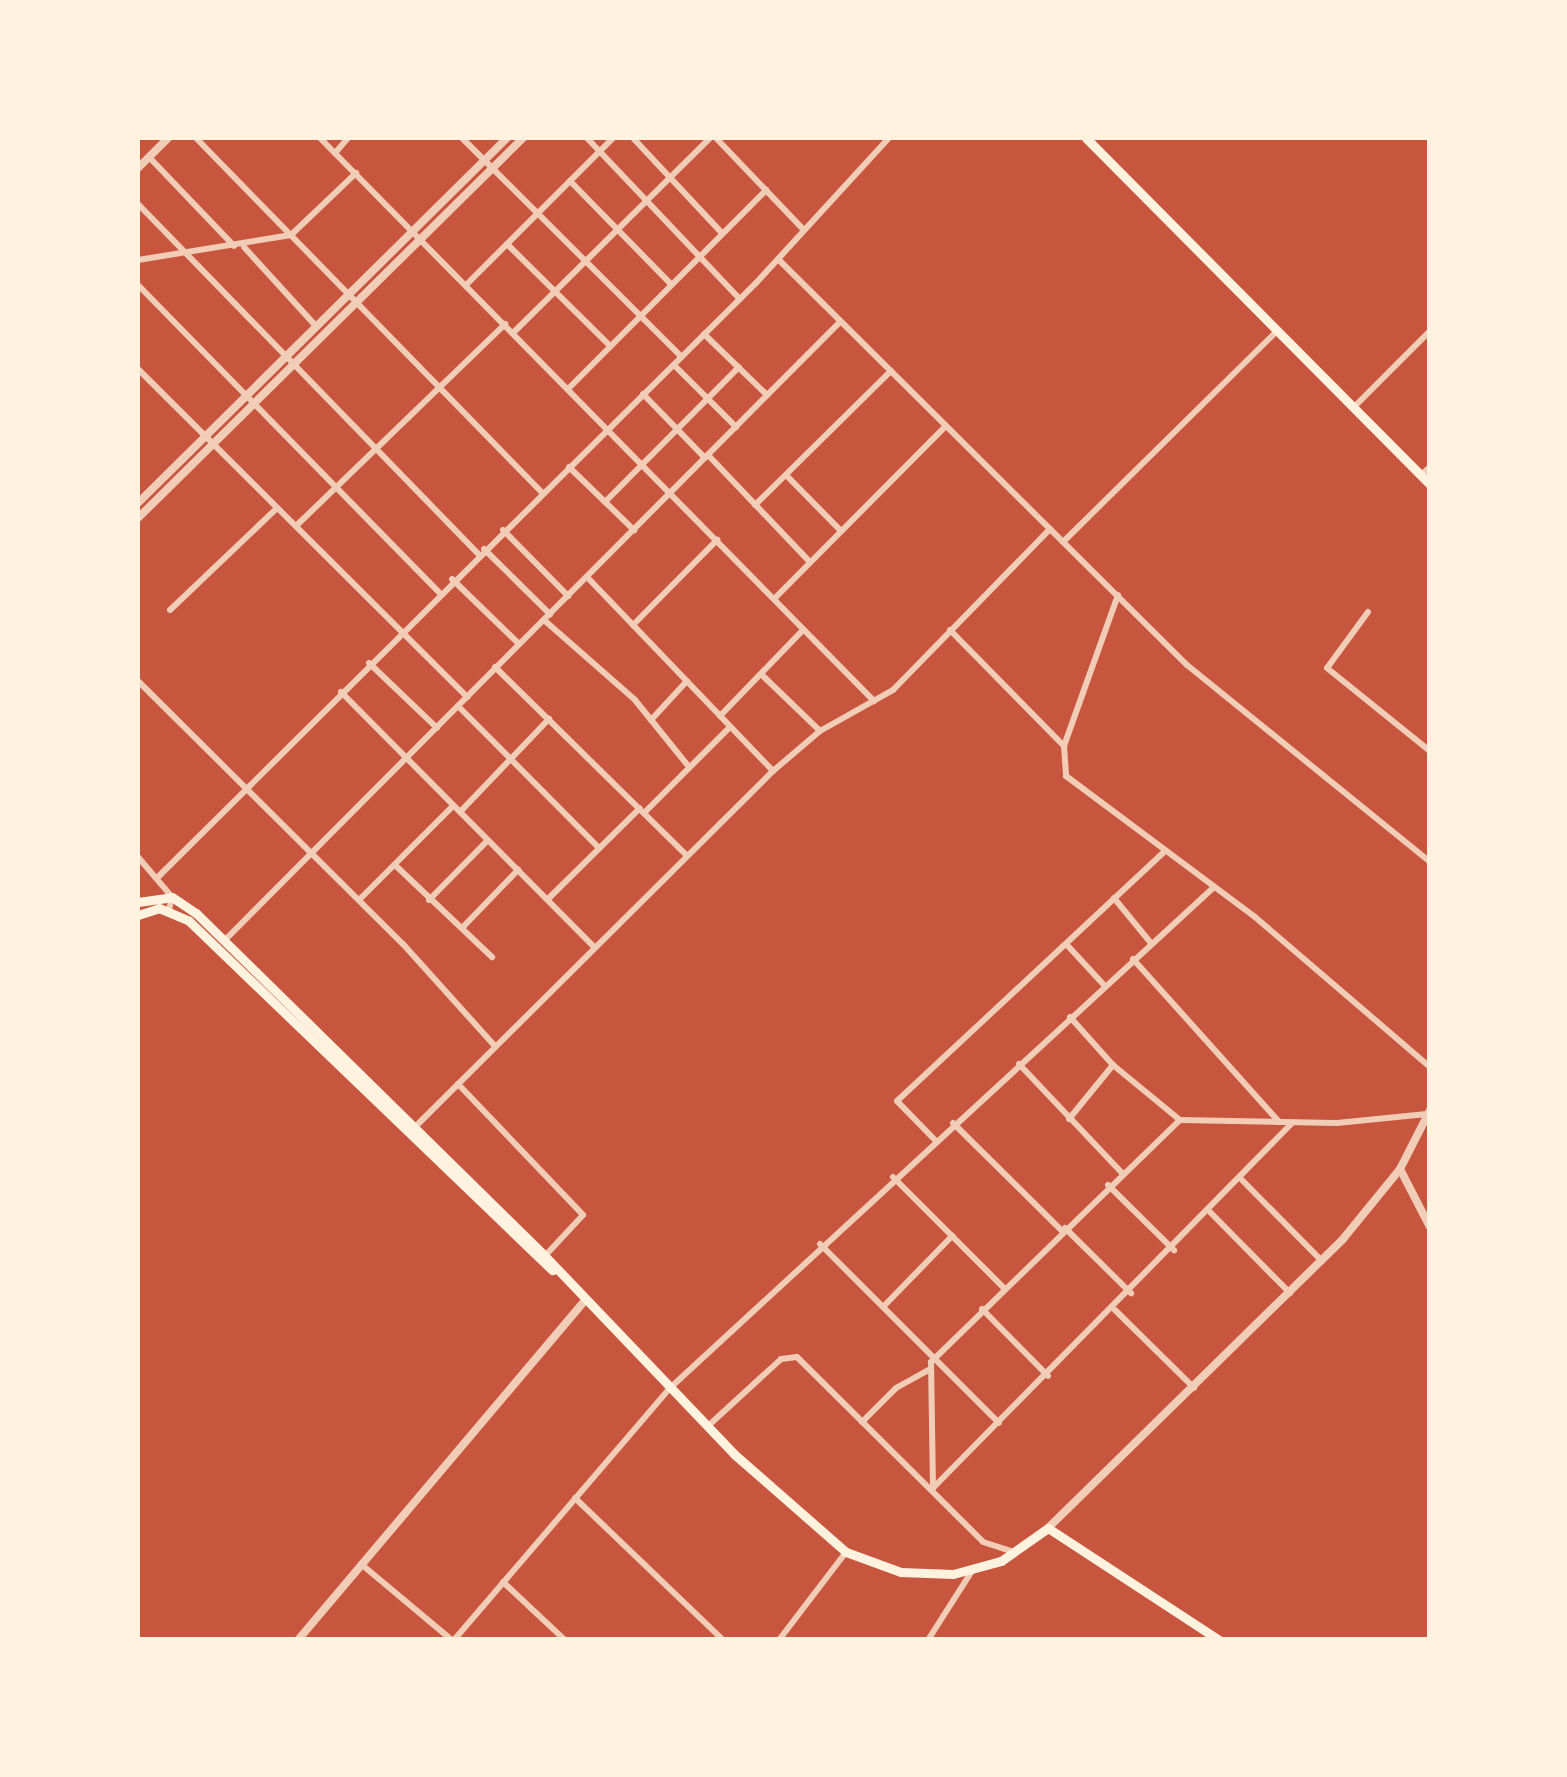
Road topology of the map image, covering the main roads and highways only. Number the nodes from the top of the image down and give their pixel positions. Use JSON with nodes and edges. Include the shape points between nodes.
{"nodes":[{"id":1,"x":1086,"y":138,"type":"edge"},
{"id":2,"x":1430,"y":485,"type":"edge"},
{"id":3,"x":138,"y":902,"type":"edge"},
{"id":4,"x":138,"y":915,"type":"edge"},
{"id":5,"x":221,"y":944,"type":"junction"},
{"id":6,"x":359,"y":1081,"type":"junction"},
{"id":7,"x":542,"y":1259,"type":"junction"},
{"id":8,"x":1219,"y":1640,"type":"edge"}],
"edges":[{"from":1,"to":2,"type":"main road"},
{"from":3,"to":5,"type":"main road","via":[[172,897]]},
{"from":4,"to":5,"type":"main road","via":[[169,910]]},
{"from":5,"to":6,"type":"main road"},
{"from":6,"to":7,"type":"main road"},
{"from":6,"to":7,"type":"main road"},
{"from":7,"to":8,"type":"main road","via":[[789,1508],[846,1552],[901,1572],[972,1572],[1048,1528]]}]}
